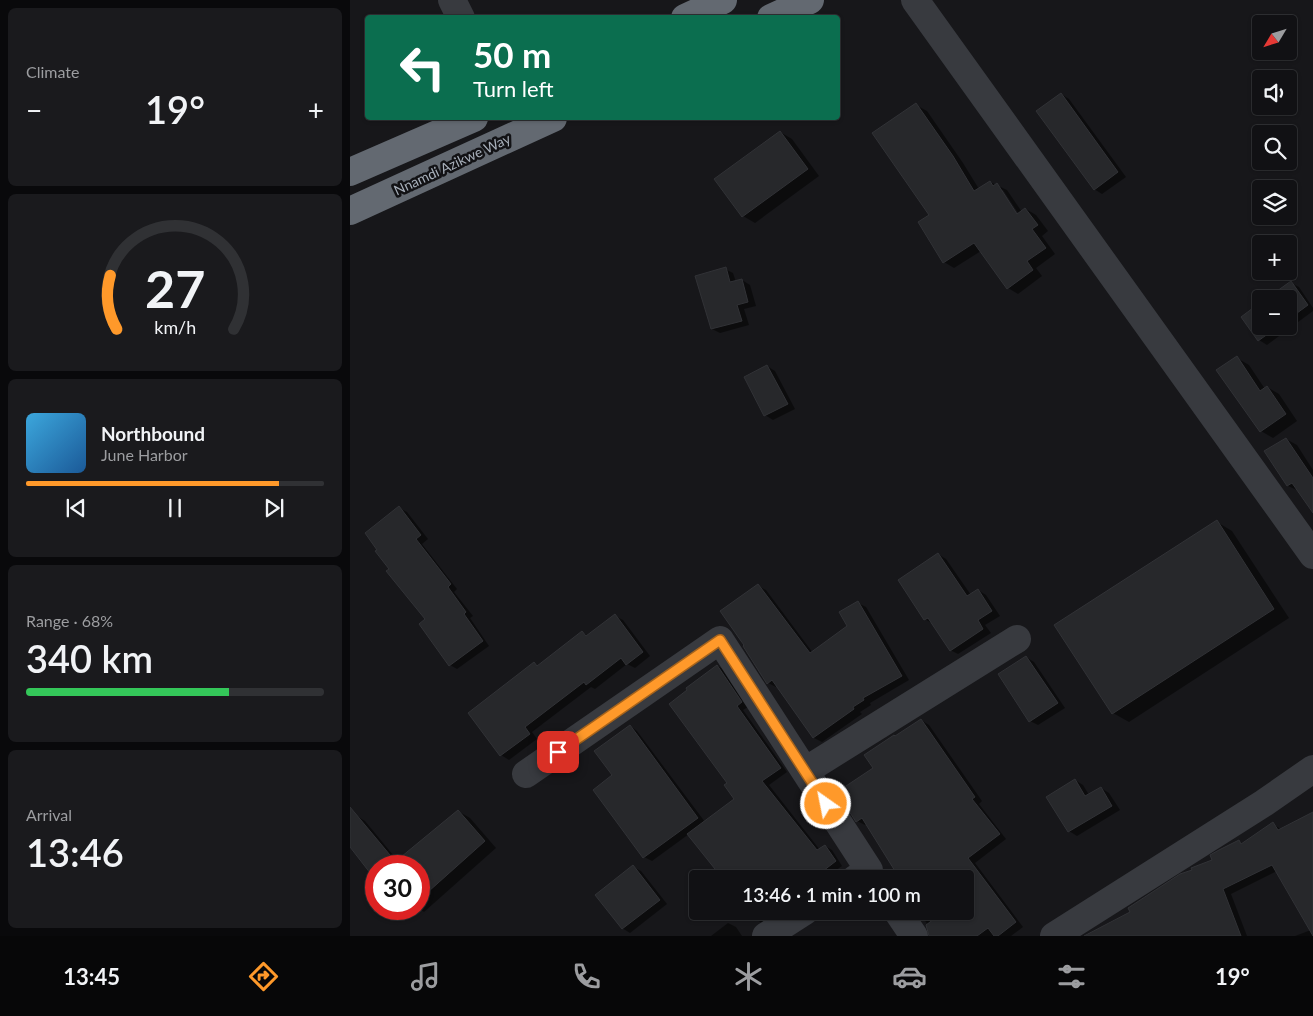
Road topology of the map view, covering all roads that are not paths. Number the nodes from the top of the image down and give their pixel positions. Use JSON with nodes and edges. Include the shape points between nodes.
{"nodes":[{"id":1,"x":452,"y":0,"type":"edge"},
{"id":2,"x":723,"y":0,"type":"edge"},
{"id":3,"x":810,"y":0,"type":"edge"},
{"id":4,"x":915,"y":0,"type":"edge"},
{"id":5,"x":460,"y":15,"type":"edge"},
{"id":6,"x":691,"y":15,"type":"edge"},
{"id":7,"x":778,"y":15,"type":"edge"},
{"id":8,"x":469,"y":120,"type":"edge"},
{"id":9,"x":549,"y":120,"type":"edge"},
{"id":10,"x":350,"y":172,"type":"edge"},
{"id":11,"x":350,"y":211,"type":"edge"},
{"id":12,"x":1313,"y":555,"type":"edge"},
{"id":13,"x":1017,"y":639,"type":"dead end"},
{"id":14,"x":1313,"y":769,"type":"edge"},
{"id":15,"x":805,"y":771,"type":"junction"},
{"id":16,"x":526,"y":774,"type":"dead end"},
{"id":17,"x":863,"y":870,"type":"edge"},
{"id":18,"x":791,"y":920,"type":"edge"},
{"id":19,"x":903,"y":920,"type":"edge"},
{"id":20,"x":766,"y":936,"type":"edge"},
{"id":21,"x":914,"y":936,"type":"edge"},
{"id":22,"x":1054,"y":936,"type":"edge"}],
"edges":[{"from":1,"to":5,"type":"street"},
{"from":2,"to":6,"type":"highway"},
{"from":3,"to":7,"type":"highway"},
{"from":4,"to":12,"type":"street"},
{"from":8,"to":10,"type":"highway"},
{"from":9,"to":11,"type":"highway","name":"Nnamdi Azikwe Way"},
{"from":13,"to":15,"type":"street"},
{"from":14,"to":22,"type":"street"},
{"from":15,"to":16,"type":"street","via":[[720,640]]},
{"from":15,"to":17,"type":"street"},
{"from":18,"to":20,"type":"street"},
{"from":19,"to":21,"type":"street"}]}
